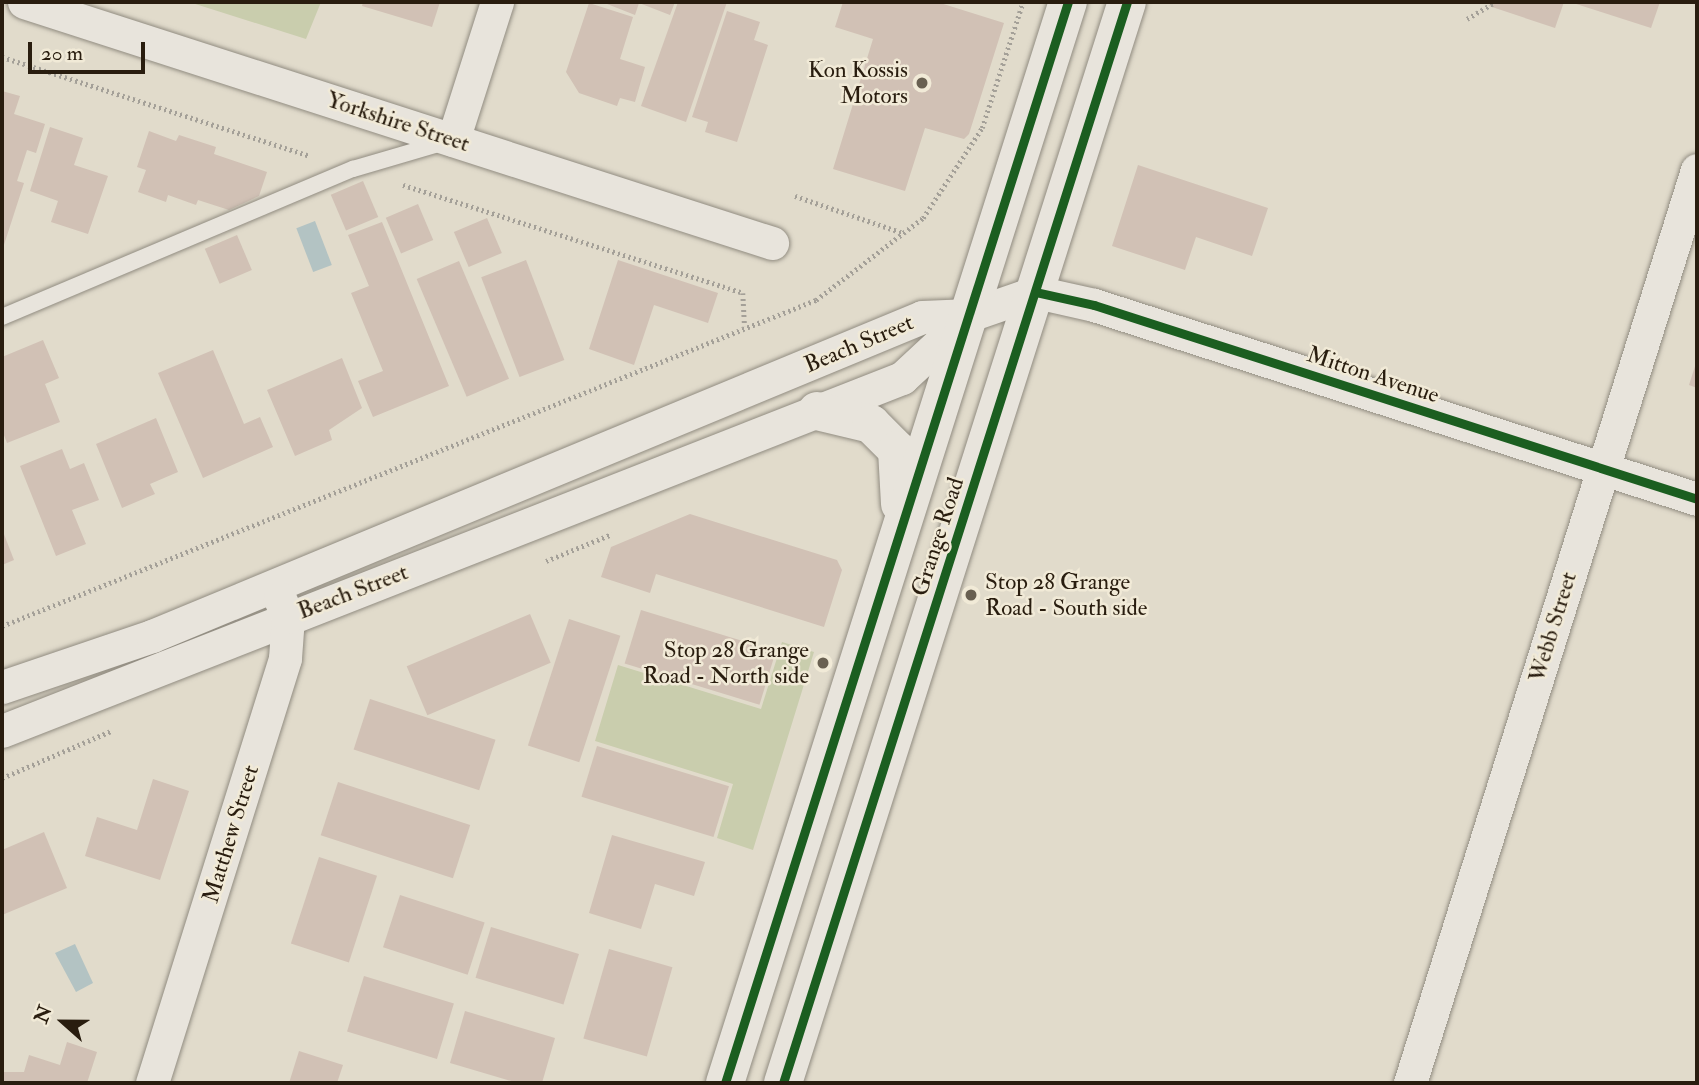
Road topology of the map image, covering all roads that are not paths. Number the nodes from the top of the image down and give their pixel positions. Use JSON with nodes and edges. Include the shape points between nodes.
{"nodes":[{"id":1,"x":24,"y":2,"type":"edge"},
{"id":2,"x":497,"y":2,"type":"edge"},
{"id":3,"x":1068,"y":2,"type":"edge"},
{"id":4,"x":1127,"y":2,"type":"edge"},
{"id":5,"x":453,"y":140,"type":"junction"},
{"id":6,"x":1697,"y":170,"type":"edge"},
{"id":7,"x":772,"y":243,"type":"dead end"},
{"id":8,"x":1036,"y":292,"type":"junction"},
{"id":9,"x":970,"y":315,"type":"junction"},
{"id":10,"x":2,"y":317,"type":"edge"},
{"id":11,"x":817,"y":411,"type":"junction"},
{"id":12,"x":1603,"y":469,"type":"junction"},
{"id":13,"x":1697,"y":499,"type":"edge"},
{"id":14,"x":902,"y":527,"type":"junction"},
{"id":15,"x":273,"y":584,"type":"junction"},
{"id":16,"x":288,"y":617,"type":"junction"},
{"id":17,"x":2,"y":687,"type":"edge"},
{"id":18,"x":2,"y":731,"type":"edge"},
{"id":19,"x":152,"y":1083,"type":"edge"},
{"id":20,"x":725,"y":1083,"type":"edge"},
{"id":21,"x":783,"y":1083,"type":"edge"},
{"id":22,"x":1409,"y":1083,"type":"edge"}],
"edges":[{"from":1,"to":5,"type":"street","name":"Yorkshire Street"},
{"from":2,"to":5,"type":"street"},
{"from":3,"to":9,"type":"main road","name":"Grange Road"},
{"from":4,"to":8,"type":"main road","name":"Grange Road"},
{"from":5,"to":7,"type":"street","name":"Yorkshire Street"},
{"from":5,"to":10,"type":"lane","via":[[353,169]]},
{"from":6,"to":12,"type":"street","name":"Webb Street"},
{"from":8,"to":9,"type":"street"},
{"from":8,"to":12,"type":"street","name":"Mitton Avenue","via":[[1107,309]]},
{"from":8,"to":21,"type":"main road","name":"Grange Road"},
{"from":9,"to":11,"type":"street","name":"Beach Street","via":[[902,378]]},
{"from":9,"to":14,"type":"main road","name":"Grange Road"},
{"from":9,"to":15,"type":"street","name":"Beach Street","via":[[922,317]]},
{"from":11,"to":14,"type":"main road","via":[[871,424],[897,450]]},
{"from":11,"to":16,"type":"street","name":"Beach Street"},
{"from":12,"to":13,"type":"street","name":"Mitton Avenue"},
{"from":12,"to":22,"type":"street","name":"Webb Street"},
{"from":14,"to":20,"type":"main road","name":"Grange Road"},
{"from":15,"to":16,"type":"street","name":"Matthew Street"},
{"from":15,"to":17,"type":"street","name":"Beach Street","via":[[152,636]]},
{"from":16,"to":18,"type":"street","name":"Beach Street"},
{"from":16,"to":19,"type":"street","name":"Matthew Street","via":[[285,658]]}]}
